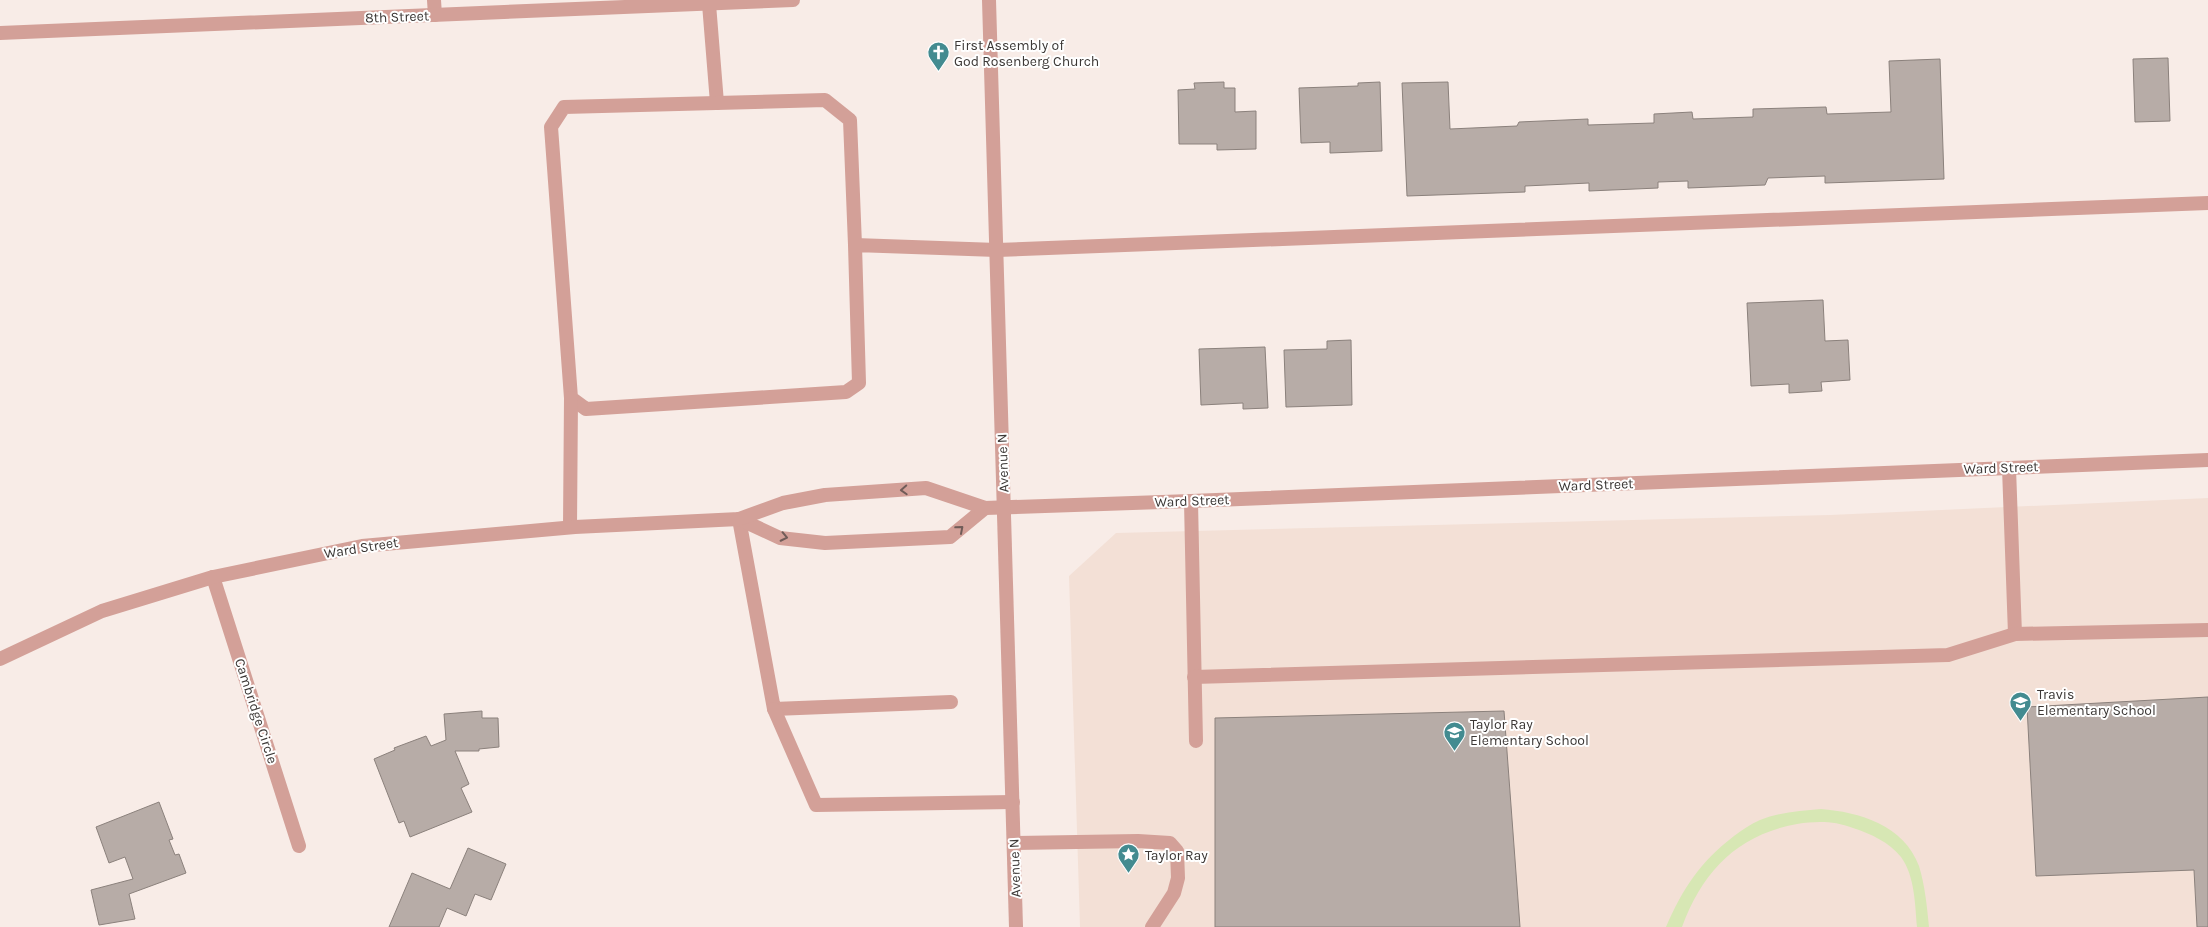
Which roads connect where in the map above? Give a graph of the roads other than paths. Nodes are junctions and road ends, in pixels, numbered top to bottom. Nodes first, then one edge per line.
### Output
1 (434, 0) edge
2 (793, 0) edge
3 (990, 0) edge
4 (709, 4) junction
5 (435, 15) junction
6 (0, 33) edge
7 (717, 103) junction
8 (2208, 203) edge
9 (855, 245) junction
10 (997, 250) junction
11 (571, 398) junction
12 (2208, 460) edge
13 (2009, 468) junction
14 (1191, 501) junction
15 (1004, 506) junction
16 (984, 508) junction
17 (739, 519) junction
18 (570, 527) junction
19 (213, 576) junction
20 (2208, 630) edge
21 (2015, 634) junction
22 (0, 659) edge
23 (1194, 677) junction
24 (951, 702) dead end
25 (774, 709) junction
26 (1196, 741) dead end
27 (1013, 802) junction
28 (1014, 843) junction
29 (299, 846) dead end
30 (1016, 927) edge
31 (1152, 927) edge

1 - 5 street
2 - 4 street, 8th Street
3 - 10 street, Avenue N
4 - 5 street, 8th Street
4 - 7 street
5 - 6 street, 8th Street
7 - 9 street
7 - 11 street
8 - 10 street
9 - 10 street
9 - 11 street
10 - 15 street, Avenue N
11 - 18 street
12 - 13 street, Ward Street
13 - 14 street, Ward Street
13 - 21 street
14 - 15 street, Ward Street
14 - 23 street
15 - 16 street, Ward Street
15 - 27 street, Avenue N
16 -> 17 street, Ward Street
17 -> 16 street, Ward Street
17 - 18 street, Ward Street
17 - 25 street
18 - 19 street, Ward Street
19 - 22 street, Ward Street
19 - 29 street, Cambridge Circle
20 - 21 street
21 - 23 street
23 - 26 street
24 - 25 street
25 - 27 street
27 - 28 street, Avenue N
28 - 30 street, Avenue N
28 - 31 street

